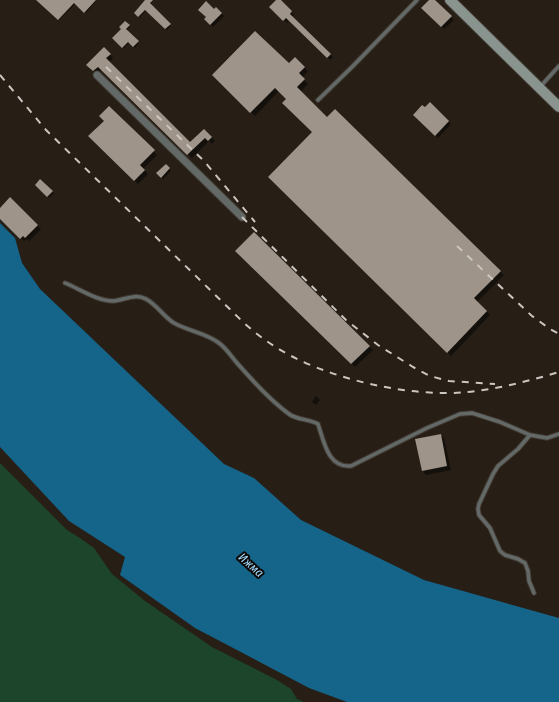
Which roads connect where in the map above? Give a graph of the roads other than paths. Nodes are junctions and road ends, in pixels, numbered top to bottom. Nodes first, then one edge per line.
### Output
1 (417, 0) edge
2 (450, 0) edge
3 (559, 66) edge
4 (97, 75) dead end
5 (539, 88) junction
6 (318, 100) dead end
7 (559, 106) edge
8 (242, 217) dead end
9 (65, 283) dead end
10 (559, 434) edge
11 (530, 435) junction
12 (534, 593) dead end

1 - 6 lane
2 - 5 main road
3 - 5 lane
4 - 8 street
5 - 7 main road
9 - 11 lane
10 - 11 lane
11 - 12 lane

